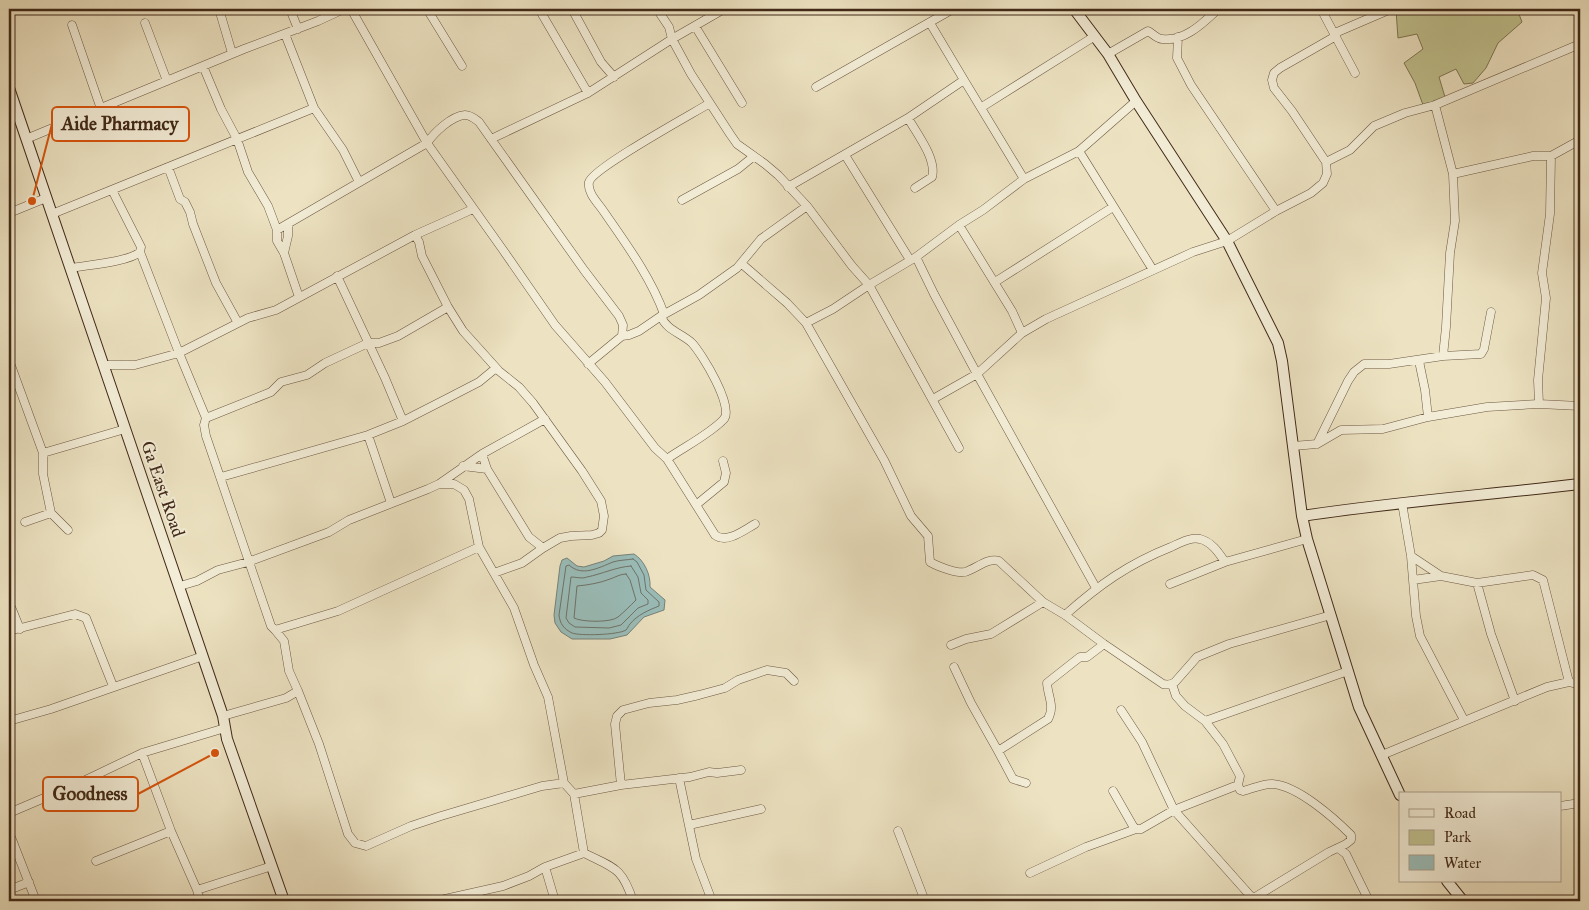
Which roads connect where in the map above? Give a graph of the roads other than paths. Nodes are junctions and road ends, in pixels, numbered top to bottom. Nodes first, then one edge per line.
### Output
1 (219, 9) edge
2 (290, 9) edge
3 (344, 9) edge
4 (351, 9) edge
5 (426, 9) edge
6 (539, 9) edge
7 (572, 9) edge
8 (658, 9) edge
9 (724, 9) edge
10 (953, 9) edge
11 (1074, 9) edge
12 (1321, 9) edge
13 (1391, 9) edge
14 (1217, 10) edge
15 (145, 22) dead end
16 (930, 23) junction
17 (72, 25) dead end
18 (695, 26) junction
19 (298, 29) junction
20 (285, 34) junction
21 (1336, 35) junction
22 (1094, 36) junction
23 (1178, 37) junction
24 (672, 39) junction
25 (1580, 44) edge
26 (232, 53) junction
27 (1108, 54) junction
28 (203, 66) junction
29 (462, 66) dead end
30 (1355, 72) dead end
31 (614, 77) junction
32 (964, 80) junction
33 (167, 81) junction
34 (816, 87) dead end
35 (9, 88) edge
36 (588, 93) junction
37 (1136, 101) junction
38 (710, 103) junction
39 (742, 103) dead end
40 (1435, 105) junction
41 (982, 107) junction
42 (314, 108) junction
43 (101, 109) junction
44 (908, 118) junction
45 (237, 139) junction
46 (491, 139) junction
47 (26, 140) junction
48 (1580, 140) edge
49 (427, 143) junction
50 (1079, 151) junction
51 (845, 155) junction
52 (754, 156) junction
53 (1551, 156) junction
54 (1326, 162) junction
55 (168, 167) junction
56 (1453, 174) junction
57 (1024, 180) junction
58 (359, 182) junction
59 (788, 187) junction
60 (915, 188) dead end
61 (112, 190) junction
62 (46, 198) junction
63 (682, 200) dead end
64 (807, 206) junction
65 (1114, 207) junction
66 (473, 208) junction
67 (1276, 211) junction
68 (9, 214) edge
69 (52, 214) junction
70 (288, 224) junction
71 (959, 225) junction
72 (277, 230) junction
73 (414, 235) junction
74 (1227, 242) junction
75 (140, 252) junction
76 (284, 253) junction
77 (913, 259) junction
78 (742, 264) junction
79 (71, 268) junction
80 (1153, 270) junction
81 (336, 276) junction
82 (995, 282) junction
83 (870, 285) junction
84 (299, 297) junction
85 (448, 307) junction
86 (1491, 312) dead end
87 (662, 315) junction
88 (238, 323) junction
89 (806, 323) junction
90 (1022, 332) junction
91 (622, 336) junction
92 (368, 342) junction
93 (179, 353) junction
94 (1443, 356) junction
95 (9, 360) edge
96 (1419, 361) junction
97 (588, 364) junction
98 (104, 365) junction
99 (496, 368) junction
100 (977, 374) junction
101 (933, 399) junction
102 (1539, 404) junction
103 (1580, 406) edge
104 (206, 418) junction
105 (1428, 418) junction
106 (545, 419) junction
107 (403, 421) junction
108 (125, 429) junction
109 (368, 435) junction
110 (1317, 444) junction
111 (1293, 446) junction
112 (959, 448) dead end
113 (43, 453) junction
114 (482, 454) junction
115 (667, 459) junction
116 (723, 461) dead end
117 (463, 466) junction
118 (487, 469) junction
119 (220, 477) junction
120 (439, 484) junction
121 (1580, 484) edge
122 (391, 503) junction
123 (1402, 503) junction
124 (696, 505) junction
125 (51, 513) junction
126 (1302, 516) junction
127 (25, 522) dead end
128 (755, 524) dead end
129 (68, 530) dead end
130 (1307, 539) junction
131 (480, 547) junction
132 (543, 548) junction
133 (1411, 556) junction
134 (248, 562) junction
135 (1225, 562) junction
136 (494, 574) junction
137 (1441, 576) junction
138 (1413, 580) junction
139 (1477, 583) junction
140 (1170, 584) dead end
141 (180, 586) junction
142 (1096, 588) junction
143 (9, 602) edge
144 (1043, 602) junction
145 (1065, 615) junction
146 (1331, 616) junction
147 (20, 629) junction
148 (275, 630) junction
149 (9, 631) edge
150 (1104, 644) junction
151 (951, 645) dead end
152 (203, 656) junction
153 (954, 667) dead end
154 (1348, 671) junction
155 (794, 681) dead end
156 (1569, 682) junction
157 (1172, 684) junction
158 (1580, 685) edge
159 (113, 686) junction
160 (298, 690) junction
161 (1515, 700) junction
162 (1121, 710) dead end
163 (224, 716) junction
164 (1464, 720) junction
165 (9, 721) edge
166 (1205, 722) junction
167 (225, 728) junction
168 (998, 751) junction
169 (142, 753) junction
170 (1382, 755) junction
171 (741, 770) dead end
172 (679, 778) junction
173 (564, 783) junction
174 (1026, 783) dead end
175 (621, 785) junction
176 (1238, 785) junction
177 (1113, 791) dead end
178 (1399, 793) edge
179 (574, 794) junction
180 (1580, 803) edge
181 (1562, 806) edge
182 (761, 809) dead end
183 (1174, 810) junction
184 (9, 813) edge
185 (689, 825) junction
186 (1136, 829) junction
187 (171, 831) junction
188 (898, 831) dead end
189 (9, 832) edge
190 (1338, 848) junction
191 (584, 853) junction
192 (96, 862) dead end
193 (272, 866) junction
194 (545, 867) junction
195 (1030, 873) dead end
196 (29, 882) junction
197 (1448, 882) edge
198 (9, 890) edge
199 (198, 890) junction
200 (1254, 900) edge
201 (36, 901) edge
202 (200, 901) edge
203 (284, 901) edge
204 (436, 901) edge
205 (555, 901) edge
206 (633, 901) edge
207 (712, 901) edge
208 (925, 901) edge
209 (1369, 901) edge
210 (1463, 901) edge

1 - 26 street
2 - 19 street
3 - 19 street
4 - 49 street
5 - 29 street
6 - 36 street
7 - 31 street
8 - 24 street
9 - 18 street
10 - 16 street
11 - 22 street
12 - 21 street
13 - 21 street
14 - 23 street
15 - 33 street
16 - 32 street
16 - 34 street
17 - 43 street
18 - 24 street
18 - 39 street
19 - 20 street
20 - 26 street
20 - 42 street
21 - 30 street
21 - 54 street
22 - 27 street
22 - 41 street
23 - 27 street
23 - 67 street
24 - 31 street
24 - 38 street
25 - 40 street
26 - 28 street
27 - 37 street
28 - 33 street
28 - 45 street
31 - 36 street
32 - 41 street
32 - 44 street
33 - 43 street
35 - 47 street, Ga East Road
36 - 46 street
37 - 50 street
37 - 74 street
38 - 52 street
38 - 87 street
40 - 54 street
40 - 56 street
41 - 57 street
42 - 45 street
42 - 58 street
43 - 47 street
44 - 51 street
44 - 60 street
45 - 55 street
45 - 72 street
46 - 49 street
46 - 91 street
47 - 62 street, Ga East Road
48 - 53 street
49 - 58 street
49 - 66 street
50 - 57 street
50 - 65 street
51 - 59 street
51 - 77 street
52 - 59 street
52 - 63 street
53 - 56 street
53 - 102 street
54 - 67 street
55 - 61 street
55 - 88 street
56 - 94 street
57 - 71 street
58 - 70 street
59 - 64 street
61 - 69 street
61 - 75 street
62 - 68 street
62 - 69 street, Ga East Road
64 - 78 street
64 - 83 street
65 - 80 street
65 - 82 street
66 - 73 street
66 - 97 street
67 - 74 street
69 - 79 street, Ga East Road
70 - 72 street
70 - 76 street
71 - 77 street
71 - 82 street
72 - 76 street
73 - 81 street
73 - 85 street
74 - 80 street
74 - 111 street
75 - 79 street
75 - 93 street
76 - 84 street
77 - 83 street
77 - 100 street
78 - 87 street
78 - 89 street
79 - 98 street, Ga East Road
80 - 90 street
81 - 84 street
81 - 92 street
82 - 90 street
83 - 89 street
83 - 101 street
84 - 88 street
85 - 92 street
85 - 99 street
86 - 94 street
87 - 91 street
87 - 115 street
88 - 93 street
89 - 144 street
90 - 100 street
91 - 97 street
92 - 104 street
92 - 107 street
93 - 98 street
93 - 104 street
94 - 96 street
95 - 113 street
96 - 105 street
96 - 110 street
97 - 115 street
98 - 108 street, Ga East Road
99 - 106 street
99 - 107 street
100 - 101 street
100 - 142 street
101 - 112 street
102 - 103 street
102 - 105 street
104 - 119 street
105 - 110 street
106 - 114 street
106 - 132 street
107 - 109 street
108 - 113 street
108 - 141 street, Ga East Road
109 - 119 street
109 - 122 street
110 - 111 street
111 - 126 street
113 - 125 street
114 - 117 street
114 - 118 street
115 - 124 street
116 - 124 street
117 - 118 street
117 - 120 street
118 - 132 street
119 - 134 street
120 - 122 street
120 - 131 street
121 - 123 street
122 - 134 street
123 - 126 street
123 - 133 street
124 - 128 street
125 - 127 street
125 - 129 street
126 - 130 street
130 - 135 street
130 - 146 street
131 - 136 street
131 - 148 street
132 - 136 street
133 - 137 street
133 - 138 street
134 - 141 street
134 - 148 street
135 - 140 street
135 - 142 street
136 - 173 street
137 - 138 street
137 - 139 street
138 - 164 street
139 - 156 street
139 - 161 street
141 - 152 street, Ga East Road
142 - 145 street
143 - 147 street
144 - 145 street
144 - 151 street
145 - 150 street
146 - 154 street
146 - 157 street
147 - 149 street
147 - 159 street
148 - 160 street
150 - 157 street
150 - 168 street
152 - 159 street
152 - 163 street, Ga East Road
153 - 168 street
154 - 166 street
154 - 170 street
155 - 175 street
156 - 158 street
156 - 161 street
157 - 166 street
159 - 165 street
160 - 163 street
160 - 173 street
161 - 164 street
162 - 183 street
163 - 167 street, Ga East Road
164 - 170 street
166 - 176 street
167 - 169 street
167 - 193 street, Ga East Road
168 - 174 street
169 - 184 street
169 - 187 street
170 - 178 street
171 - 172 street
172 - 175 street
172 - 185 street
173 - 179 street
175 - 179 street
176 - 183 street
176 - 190 street
177 - 186 street
179 - 191 street
180 - 181 street
182 - 185 street
183 - 186 street
183 - 200 street
185 - 207 street
186 - 195 street
187 - 192 street
187 - 199 street
188 - 208 street
189 - 196 street
190 - 200 street
190 - 209 street
191 - 194 street
191 - 206 street
193 - 199 street
193 - 203 street, Ga East Road
194 - 204 street
194 - 205 street
196 - 198 street
196 - 201 street
197 - 210 street
199 - 202 street

